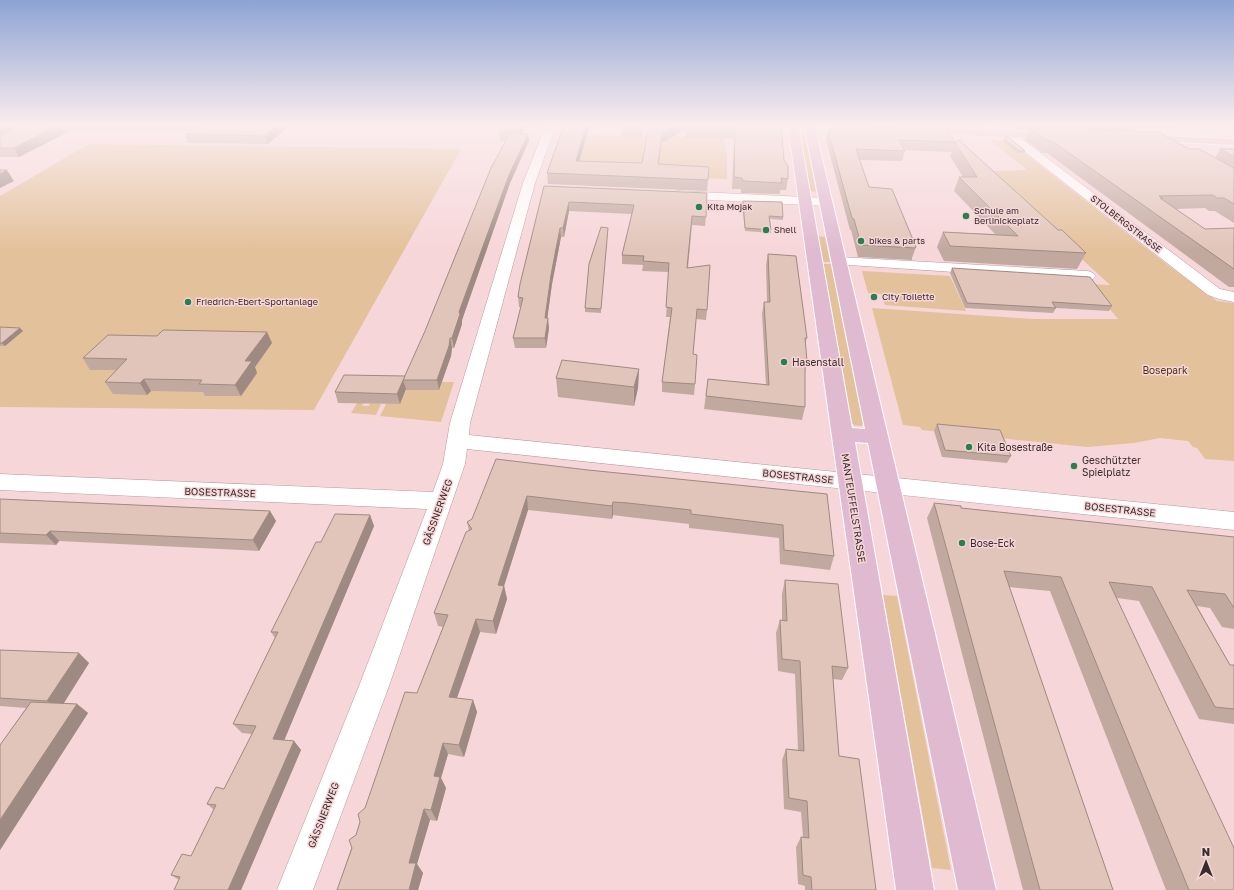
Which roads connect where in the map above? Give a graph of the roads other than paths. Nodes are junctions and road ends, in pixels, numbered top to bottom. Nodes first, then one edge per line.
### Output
1 (535, 167) edge
2 (799, 167) edge
3 (818, 167) edge
4 (1051, 167) edge
5 (527, 188) junction
6 (544, 189) edge
7 (662, 194) edge
8 (804, 200) junction
9 (826, 202) junction
10 (839, 261) junction
11 (1088, 276) edge
12 (1229, 297) edge
13 (842, 434) junction
14 (878, 437) junction
15 (456, 441) junction
16 (0, 482) edge
17 (850, 482) junction
18 (888, 486) junction
19 (441, 502) junction
20 (1234, 521) edge
21 (294, 890) edge
22 (915, 890) edge
23 (977, 890) edge

1 - 5 street, GÄSSNERWEG
2 - 8 main road, MANTEUFFELSTRASSE
3 - 9 main road
4 - 12 street, STOLBERGSTRASSE
5 - 6 street
5 - 15 street, GÄSSNERWEG
7 - 8 street
8 - 9 street
8 - 13 main road, MANTEUFFELSTRASSE
9 - 10 main road
10 - 11 street
10 - 14 main road
13 - 14 main road
13 - 17 main road, MANTEUFFELSTRASSE
14 - 18 main road
15 - 17 street, BOSESTRASSE
15 - 19 street, GÄSSNERWEG
16 - 19 street, BOSESTRASSE
17 - 18 street, BOSESTRASSE
17 - 22 main road, MANTEUFFELSTRASSE
18 - 20 street, BOSESTRASSE
18 - 23 main road
19 - 21 street, GÄSSNERWEG

